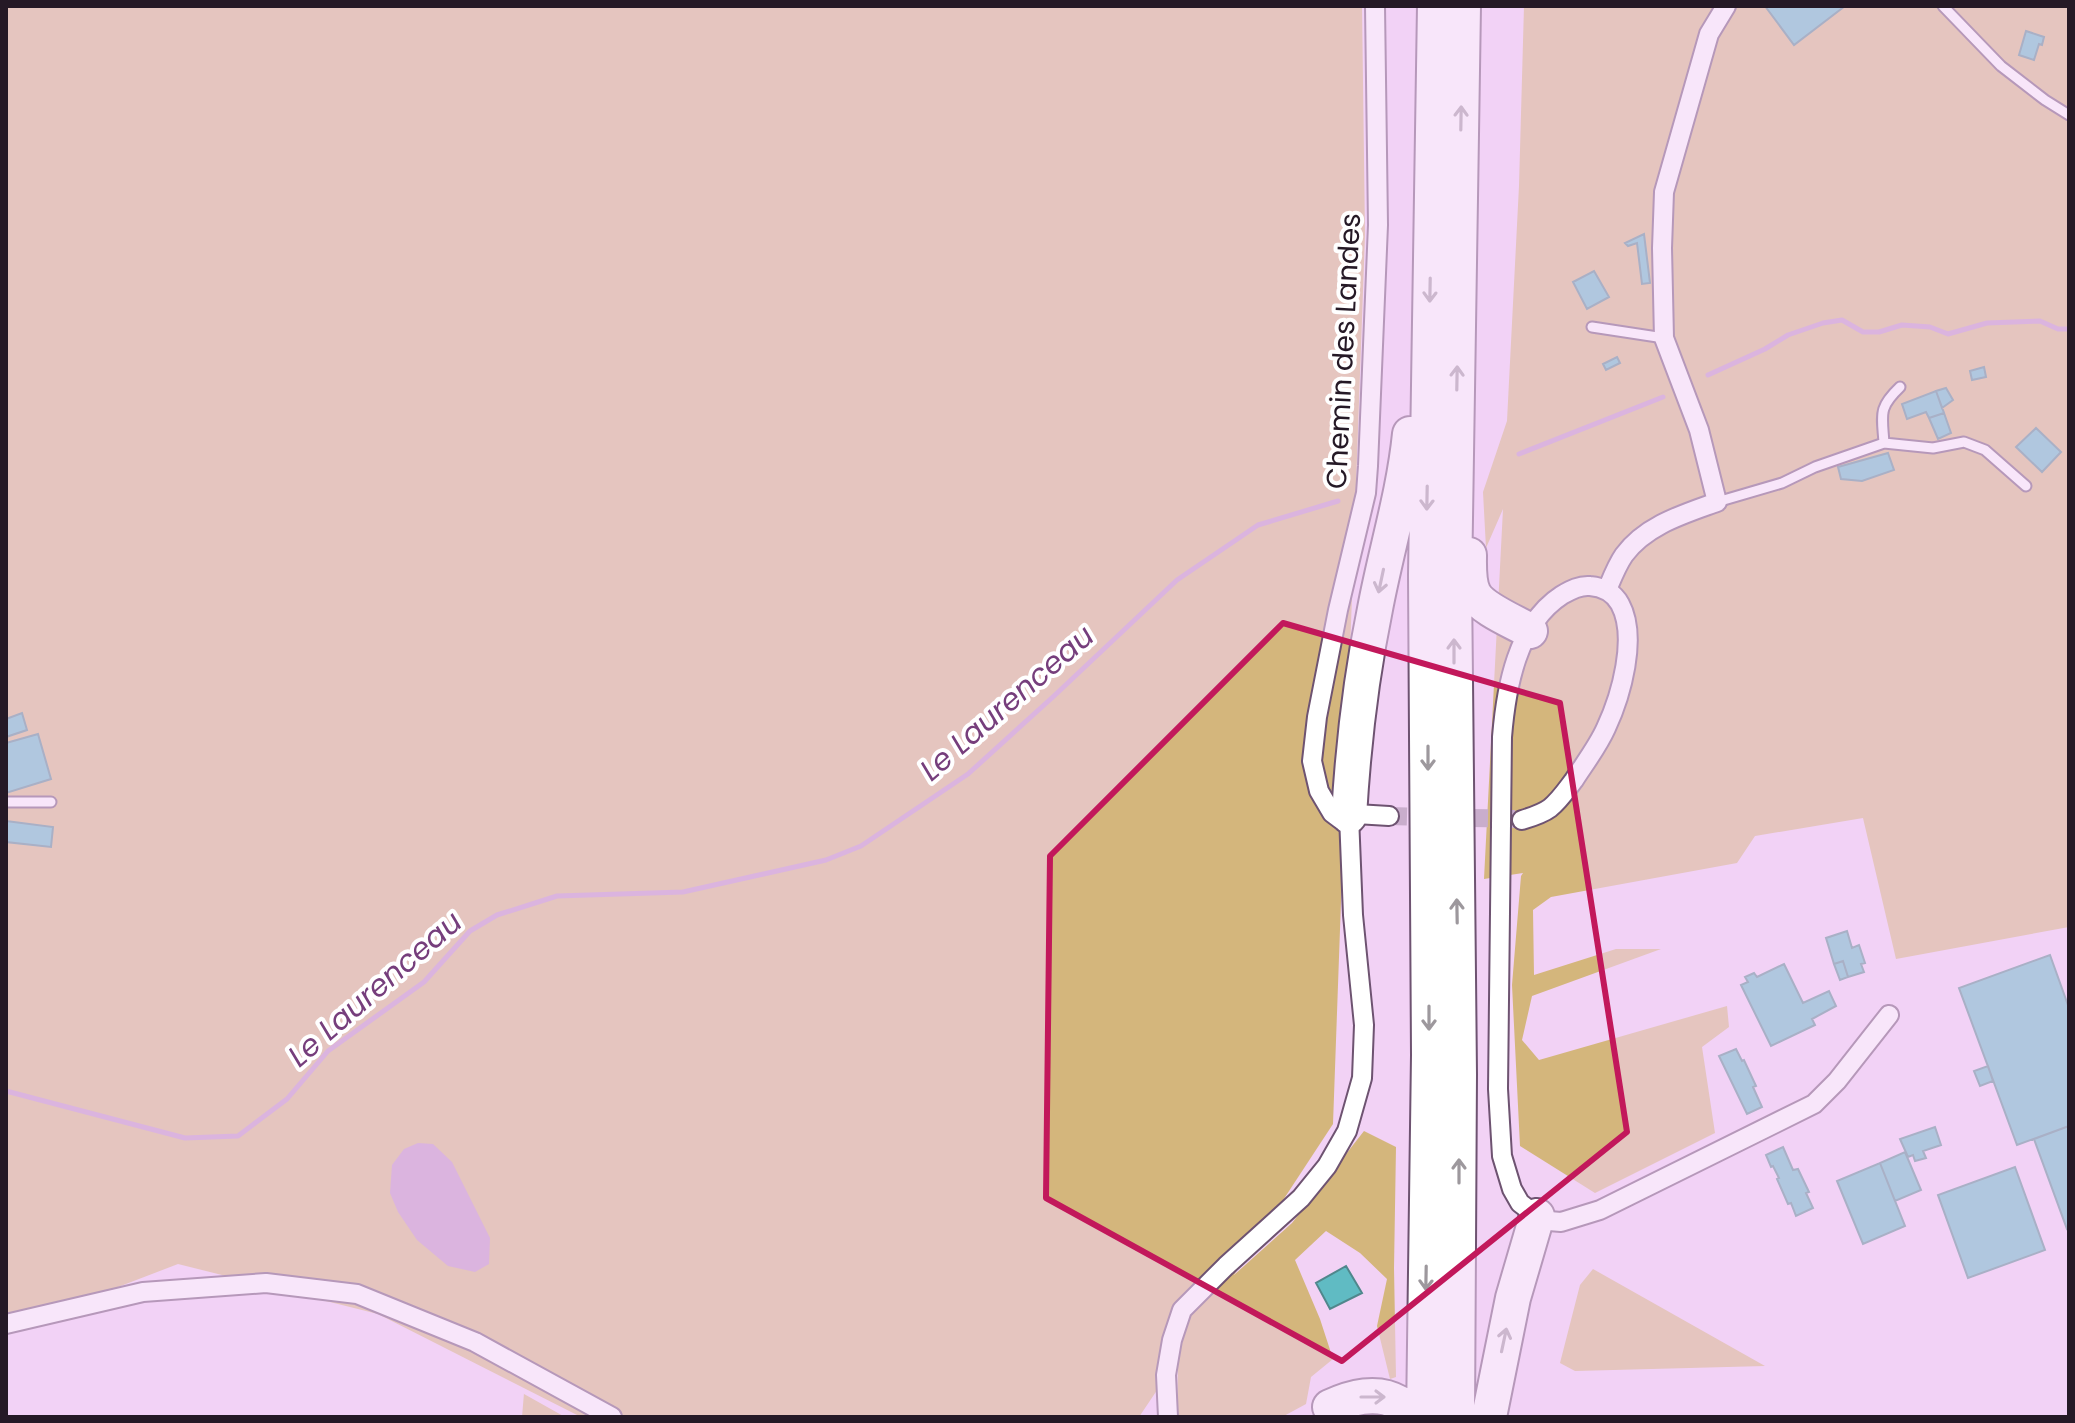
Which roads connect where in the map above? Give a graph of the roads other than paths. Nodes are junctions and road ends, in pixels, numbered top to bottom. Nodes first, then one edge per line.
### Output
1 (1375, 6) edge
2 (1435, 6) edge
3 (1463, 6) edge
4 (1726, 6) edge
5 (1943, 6) edge
6 (2069, 115) edge
7 (1592, 327) dead end
8 (1664, 338) junction
9 (1429, 364) junction
10 (1900, 387) dead end
11 (1884, 443) junction
12 (1456, 456) junction
13 (2026, 486) dead end
14 (1717, 502) junction
15 (1607, 590) junction
16 (1530, 631) junction
17 (6, 802) edge
18 (51, 802) dead end
19 (1349, 816) junction
20 (1389, 816) tunnel mouth
21 (1522, 820) tunnel mouth
22 (1889, 1015) dead end
23 (1537, 1216) junction
24 (6, 1324) edge
25 (1322, 1412) edge
26 (612, 1417) edge
27 (1168, 1417) edge
28 (1407, 1417) edge
29 (1424, 1417) edge
30 (1457, 1417) edge
31 (1489, 1417) edge

1 - 19 street, Chemin des Landes
2 -> 9 highway
12 -> 3 highway
4 - 8 street
5 - 6 lane
7 - 8 lane
8 - 14 street
9 -> 19 highway
9 -> 29 highway
10 - 11 lane
11 - 13 lane
11 - 14 lane
12 - 16 highway
30 -> 12 highway
14 - 15 street
15 - 16 street
15 - 21 street
16 - 23 street
17 - 18 lane
19 - 20 street
19 - 27 street
22 - 23 street
31 -> 23 highway
24 - 26 street
25 -> 28 highway

